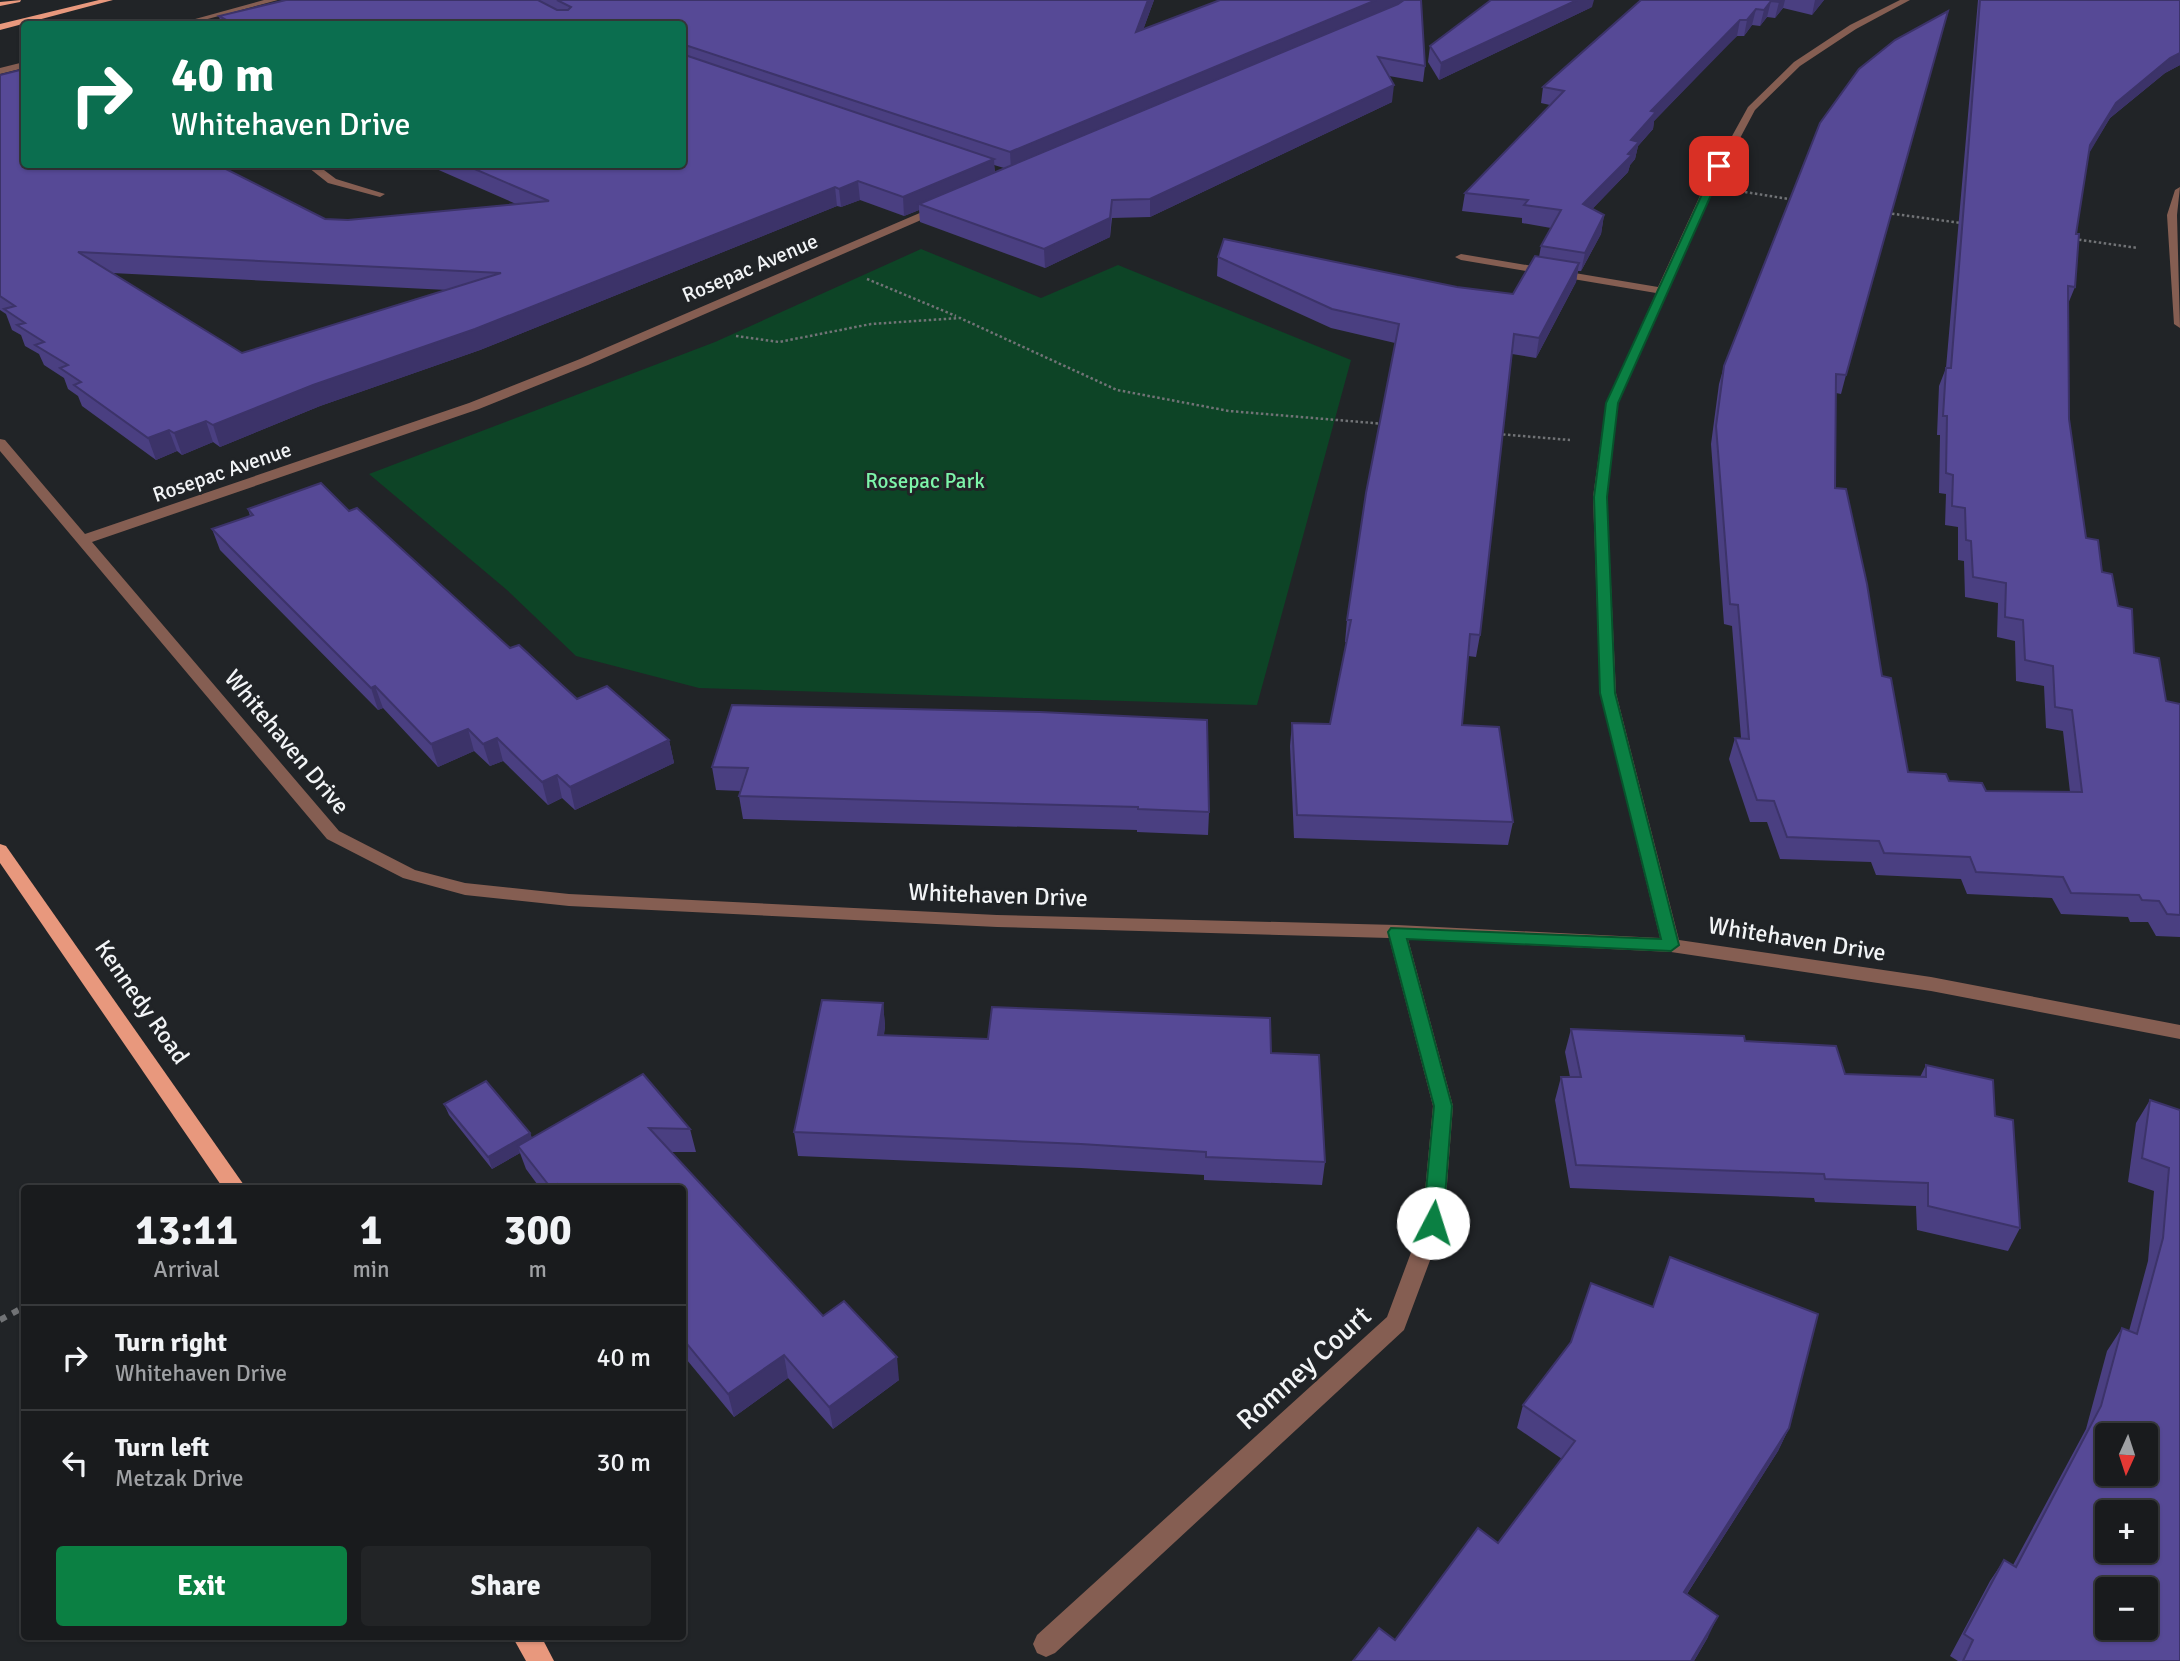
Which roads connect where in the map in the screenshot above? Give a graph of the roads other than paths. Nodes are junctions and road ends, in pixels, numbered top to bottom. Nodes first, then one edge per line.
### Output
1 (17, 0) edge
2 (109, 0) edge
3 (274, 0) edge
4 (1906, 0) edge
5 (0, 4) edge
6 (24, 21) edge
7 (193, 21) edge
8 (21, 22) edge
9 (0, 27) edge
10 (21, 66) edge
11 (0, 71) edge
12 (315, 168) edge
13 (2180, 190) edge
14 (380, 194) dead end
15 (950, 204) edge
16 (2178, 254) edge
17 (1461, 257) dead end
18 (1663, 291) junction
19 (2180, 324) edge
20 (0, 443) edge
21 (83, 540) junction
22 (0, 850) edge
23 (1397, 932) junction
24 (1671, 945) junction
25 (2180, 1032) edge
26 (233, 1185) edge
27 (528, 1640) edge
28 (1046, 1644) dead end
29 (541, 1661) edge

1 - 5 main road
2 - 6 main road
3 - 7 street
4 - 18 street
8 - 9 main road
10 - 11 street
12 - 14 street
13 - 16 street
15 - 21 street, Rosepac Avenue
16 - 19 street
17 - 18 street
18 - 24 street
20 - 21 street, Whitehaven Drive
21 - 23 street, Whitehaven Drive
22 - 26 main road, Kennedy Road
23 - 24 street, Whitehaven Drive
23 - 28 street, Romney Court
24 - 25 street, Whitehaven Drive
27 - 29 main road

